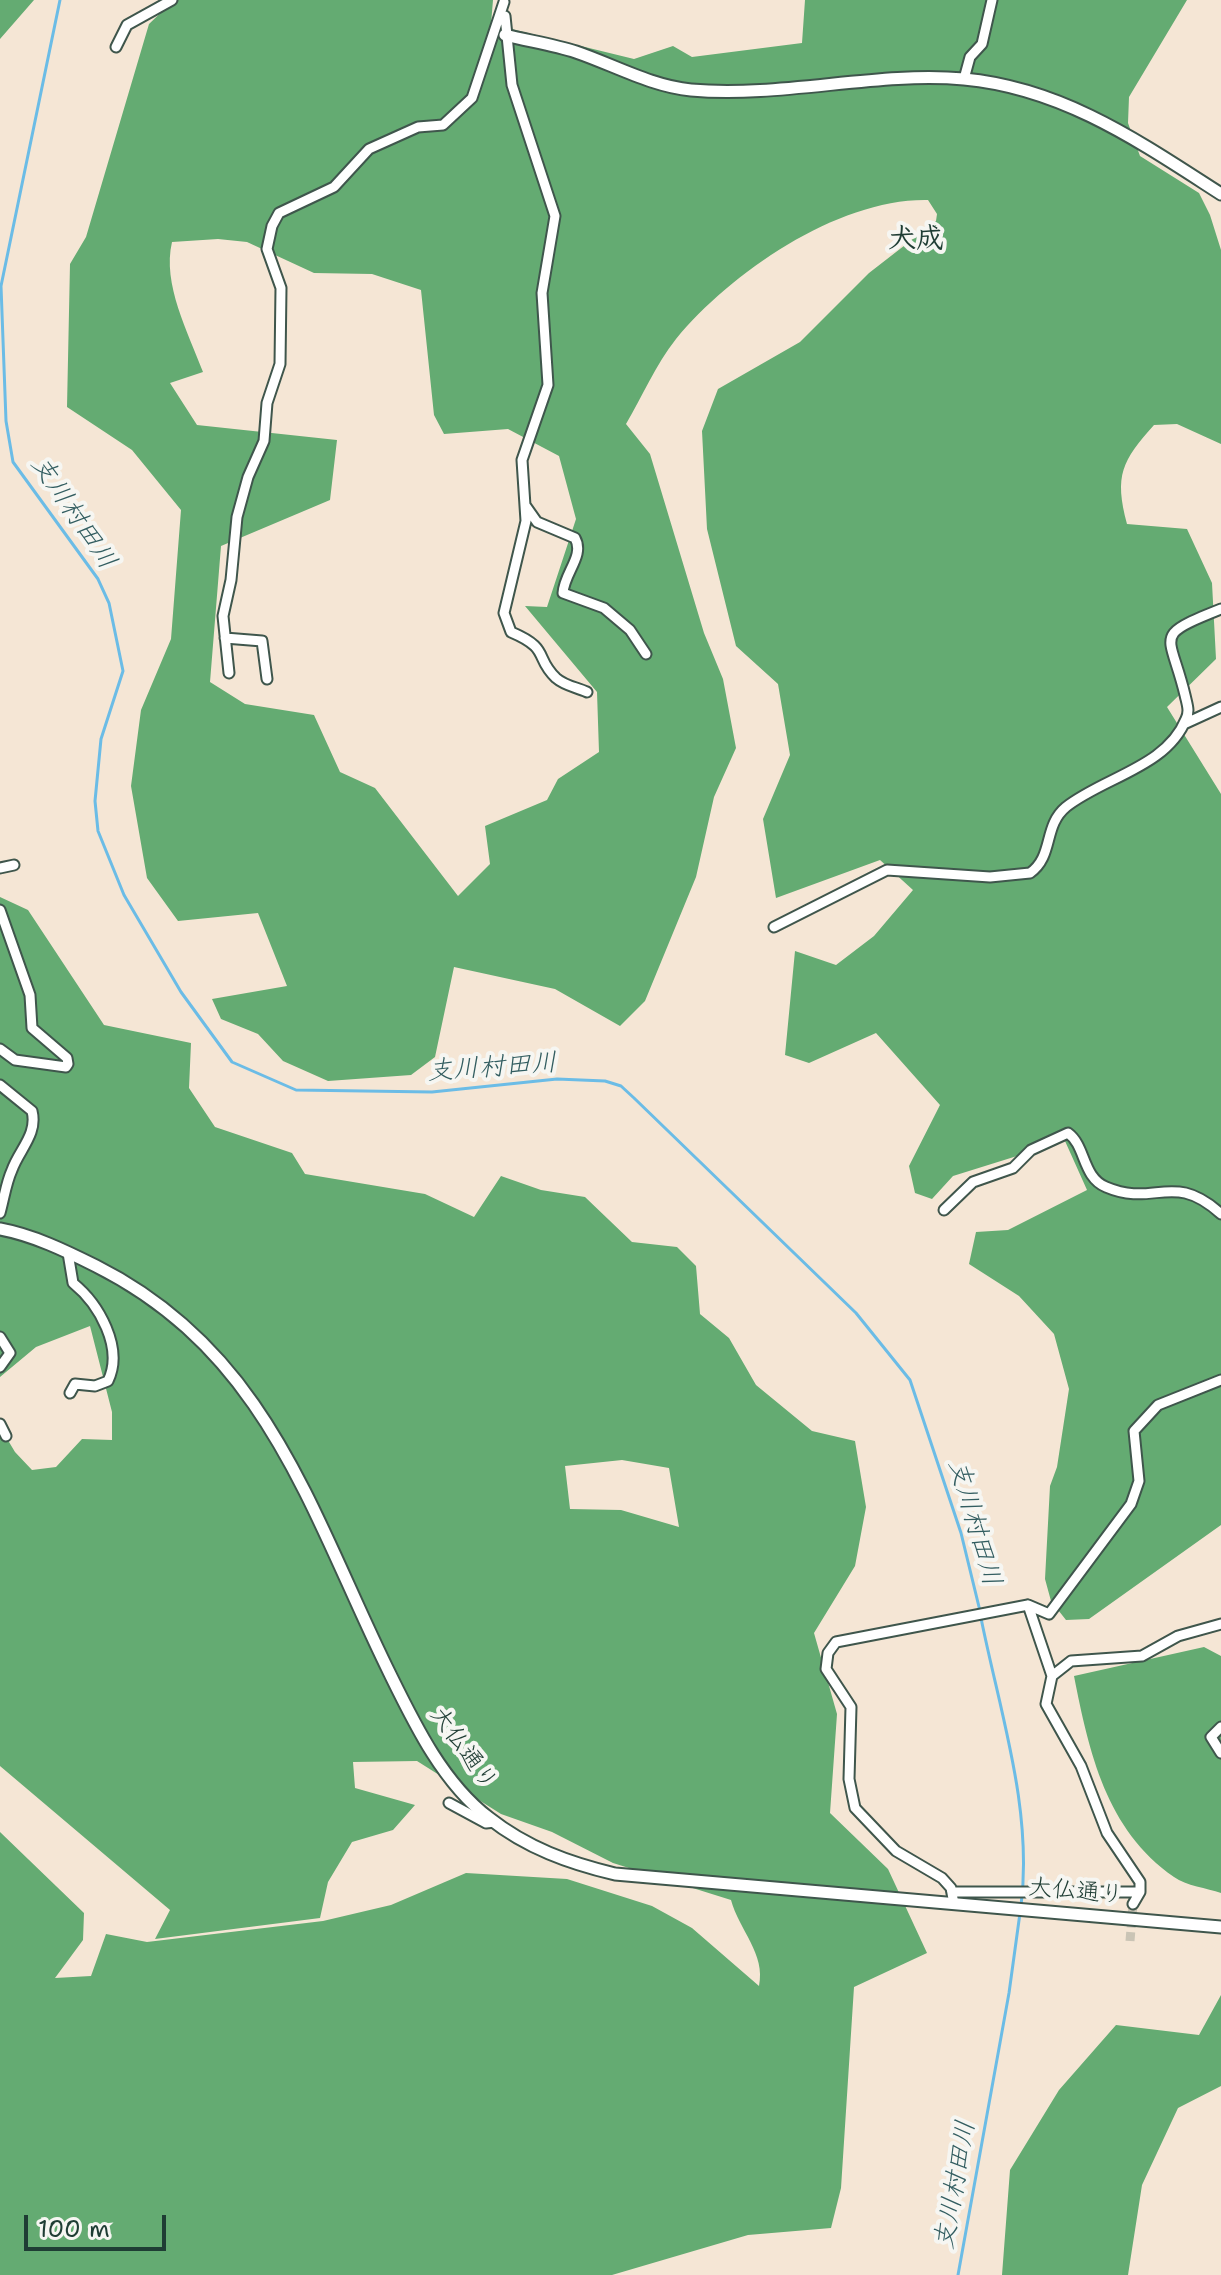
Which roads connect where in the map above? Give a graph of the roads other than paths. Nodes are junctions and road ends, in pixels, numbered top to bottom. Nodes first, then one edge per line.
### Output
1 (172, 0) edge
2 (992, 0) edge
3 (504, 1) edge
4 (505, 35) junction
5 (116, 47) dead end
6 (964, 79) junction
7 (1221, 194) edge
8 (525, 505) junction
9 (1221, 609) edge
10 (225, 638) junction
11 (646, 654) dead end
12 (229, 673) dead end
13 (267, 679) dead end
14 (587, 692) dead end
15 (1221, 707) edge
16 (1183, 725) junction
17 (14, 865) dead end
18 (0, 868) edge
19 (0, 910) edge
20 (774, 927) dead end
21 (0, 1049) edge
22 (0, 1085) edge
23 (944, 1210) dead end
24 (0, 1213) edge
25 (1221, 1214) edge
26 (0, 1229) edge
27 (68, 1253) junction
28 (0, 1337) edge
29 (0, 1367) edge
30 (1221, 1380) edge
31 (70, 1393) dead end
32 (0, 1424) edge
33 (6, 1436) dead end
34 (1028, 1605) junction
35 (1221, 1624) edge
36 (1052, 1676) junction
37 (1221, 1727) edge
38 (1221, 1753) edge
39 (449, 1803) dead end
40 (495, 1822) junction
41 (1140, 1892) junction
42 (953, 1898) junction
43 (1133, 1904) tunnel mouth
44 (1221, 1927) edge

1 - 5 street
2 - 6 street
3 - 4 street
3 - 10 street
4 - 6 street
4 - 8 street
6 - 7 street
8 - 11 street
8 - 14 street
9 - 16 street
10 - 12 street
10 - 13 street
15 - 16 street
16 - 20 street
17 - 18 street
19 - 21 street
22 - 24 street
23 - 25 street
26 - 27 street, 大仏通り
27 - 31 street
27 - 40 street, 大仏通り
28 - 29 street
30 - 34 street
32 - 33 street
34 - 36 street
34 - 42 street
35 - 36 street
36 - 41 street
37 - 38 street
39 - 40 street
40 - 42 street, 大仏通り
41 - 42 street
41 - 43 street
42 - 44 street, 大仏通り

